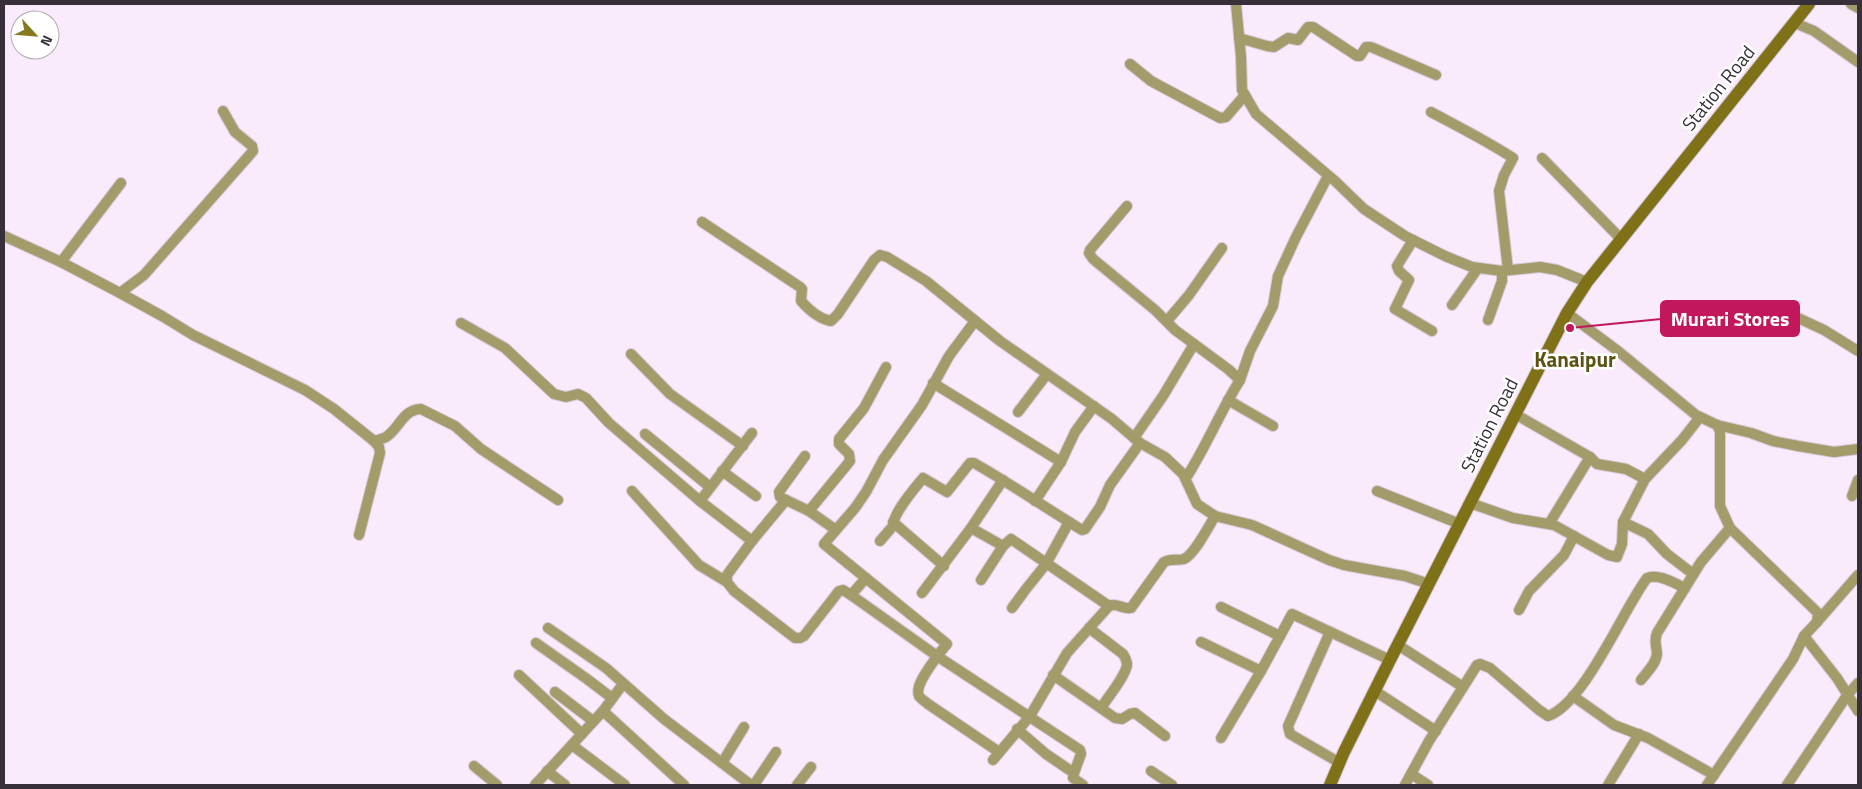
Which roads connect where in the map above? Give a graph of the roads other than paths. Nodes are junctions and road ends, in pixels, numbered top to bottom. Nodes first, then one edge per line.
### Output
1 (1236, 4) edge
2 (1809, 4) edge
3 (1850, 4) edge
4 (1858, 8) edge
5 (1798, 19) junction
6 (1239, 38) junction
7 (1858, 62) edge
8 (1130, 64) dead end
9 (1436, 75) dead end
10 (1244, 95) junction
11 (223, 112) dead end
12 (1432, 112) dead end
13 (1542, 158) dead end
14 (1328, 176) junction
15 (121, 183) dead end
16 (1127, 206) dead end
17 (702, 222) dead end
18 (4, 236) edge
19 (1621, 239) junction
20 (1413, 240) junction
21 (1222, 248) dead end
22 (61, 262) junction
23 (1478, 268) junction
24 (1505, 271) junction
25 (1586, 282) junction
26 (120, 293) junction
27 (1452, 305) dead end
28 (1783, 311) dead end
29 (1567, 313) junction
30 (1488, 320) dead end
31 (1167, 321) junction
32 (975, 322) junction
33 (461, 323) dead end
34 (1432, 331) dead end
35 (1194, 344) junction
36 (1858, 351) edge
37 (631, 354) dead end
38 (886, 367) dead end
39 (1048, 374) junction
40 (1240, 380) junction
41 (934, 383) junction
42 (1228, 400) junction
43 (1094, 406) junction
44 (1018, 412) dead end
45 (1515, 414) junction
46 (1700, 417) junction
47 (1717, 425) junction
48 (1273, 426) dead end
49 (752, 433) dead end
50 (645, 434) dead end
51 (1137, 440) junction
52 (374, 441) junction
53 (743, 446) junction
54 (1858, 449) edge
55 (805, 456) dead end
56 (1590, 457) junction
57 (1061, 462) junction
58 (722, 471) junction
59 (1186, 478) junction
60 (1645, 479) junction
61 (1004, 480) junction
62 (1858, 480) edge
63 (710, 486) junction
64 (1377, 491) dead end
65 (632, 492) dead end
66 (756, 496) dead end
67 (1852, 496) dead end
68 (558, 500) dead end
69 (786, 500) junction
70 (700, 501) junction
71 (1035, 501) junction
72 (1470, 503) junction
73 (809, 511) junction
74 (1215, 516) junction
75 (893, 522) junction
76 (1070, 522) junction
77 (1623, 522) junction
78 (1460, 524) junction
79 (1549, 524) junction
80 (972, 528) junction
81 (1730, 528) junction
82 (836, 530) junction
83 (359, 535) dead end
84 (1574, 536) junction
85 (752, 541) junction
86 (880, 541) dead end
87 (1003, 546) junction
88 (1046, 564) junction
89 (944, 566) junction
90 (1693, 574) junction
91 (1858, 575) edge
92 (866, 578) junction
93 (981, 580) dead end
94 (727, 582) junction
95 (1429, 584) junction
96 (1684, 588) junction
97 (922, 593) dead end
98 (850, 596) junction
99 (1108, 606) junction
100 (1221, 607) dead end
101 (1012, 608) dead end
102 (1519, 610) dead end
103 (1817, 622) junction
104 (548, 628) dead end
105 (1089, 628) junction
106 (1330, 632) junction
107 (1280, 636) junction
108 (1804, 636) junction
109 (1201, 642) dead end
110 (536, 643) dead end
111 (1398, 645) junction
112 (937, 656) junction
113 (1390, 660) junction
114 (1261, 671) junction
115 (1053, 675) junction
116 (519, 676) dead end
117 (1641, 680) dead end
118 (1858, 683) edge
119 (624, 684) junction
120 (1463, 686) junction
121 (1375, 691) junction
122 (555, 692) dead end
123 (1848, 694) junction
124 (1573, 696) junction
125 (612, 698) junction
126 (1101, 708) junction
127 (603, 711) junction
128 (1858, 711) edge
129 (1030, 716) junction
130 (593, 721) junction
131 (744, 727) dead end
132 (1017, 729) junction
133 (1436, 731) junction
134 (582, 734) junction
135 (1639, 734) junction
136 (1165, 736) dead end
137 (1221, 738) dead end
138 (572, 745) junction
139 (776, 752) dead end
140 (722, 763) junction
141 (1340, 763) junction
142 (474, 766) dead end
143 (811, 767) dead end
144 (547, 771) junction
145 (1151, 771) dead end
146 (1074, 773) junction
147 (1411, 774) junction
148 (1714, 775) junction
149 (497, 785) edge
150 (535, 785) edge
151 (565, 785) edge
152 (625, 785) edge
153 (684, 785) edge
154 (752, 785) edge
155 (797, 785) edge
156 (1083, 785) edge
157 (1172, 785) edge
158 (1330, 785) edge
159 (1405, 785) edge
160 (1428, 785) edge
161 (1608, 785) edge
162 (1707, 785) edge
163 (1787, 785) edge

1 - 6 street
2 - 5 main road, Station Road
3 - 4 street
5 - 7 street
5 - 19 main road, Station Road
6 - 9 street
6 - 10 street
8 - 10 street
10 - 14 street
11 - 26 street
12 - 24 street
13 - 19 street
14 - 20 street
14 - 40 street
15 - 22 street
16 - 31 street
17 - 32 street
18 - 22 street
19 - 25 main road, Station Road
20 - 23 street
20 - 34 street
21 - 31 street
22 - 26 street
23 - 24 street
23 - 27 street
24 - 25 street
24 - 30 street
25 - 29 main road, Station Road
26 - 52 street
28 - 36 street
29 - 45 main road, Station Road
29 - 46 street
31 - 35 street
32 - 39 street
32 - 41 street
33 - 70 street
35 - 40 street
35 - 51 street
37 - 53 street
38 - 73 street
39 - 43 street
39 - 44 street
40 - 42 street
41 - 57 street
41 - 82 street
42 - 48 street
42 - 59 street
43 - 51 street
43 - 57 street
45 - 56 street
45 - 72 main road, Station Road
46 - 47 street
46 - 60 street
47 - 54 street
47 - 81 street
49 - 53 street
50 - 63 street
51 - 59 street
51 - 76 street
52 - 68 street
52 - 83 street
53 - 58 street
55 - 69 street
56 - 60 street
56 - 79 street
57 - 71 street
58 - 63 street
58 - 66 street
59 - 74 street
60 - 77 street
61 - 71 street
61 - 75 street
61 - 80 street
62 - 67 street
63 - 70 street
64 - 78 street
65 - 94 street
69 - 73 street
69 - 85 street
70 - 85 street
71 - 76 street
72 - 78 main road, Station Road
72 - 79 street
73 - 82 street
74 - 95 street
74 - 99 street
75 - 86 street
75 - 89 street
76 - 88 street
77 - 84 street
77 - 90 street
78 - 95 main road, Station Road
79 - 84 street
80 - 87 street
80 - 89 street
81 - 90 street
81 - 103 street
82 - 92 street
84 - 102 street
85 - 94 street
87 - 88 street
87 - 93 street
88 - 99 street
88 - 101 street
89 - 97 street
90 - 96 street
91 - 103 street
92 - 98 street
92 - 112 street
94 - 98 street
95 - 111 main road, Station Road
96 - 117 street
96 - 124 street
98 - 112 street
99 - 105 street
100 - 107 street
103 - 108 street
104 - 119 street
105 - 115 street
105 - 126 street
106 - 107 street
106 - 113 street
106 - 141 street
107 - 114 street
108 - 123 street
108 - 148 street
109 - 114 street
110 - 125 street
111 - 113 main road, Station Road
111 - 120 street
112 - 129 street
112 - 132 street
113 - 121 main road, Station Road
114 - 137 street
115 - 126 street
115 - 129 street
116 - 134 street
118 - 123 street
119 - 125 street
119 - 140 street
120 - 124 street
120 - 133 street
121 - 133 street
121 - 141 main road, Station Road
122 - 130 street
123 - 128 street
123 - 163 street
124 - 135 street
125 - 127 street
126 - 136 street
127 - 130 street
127 - 153 street
129 - 132 street
129 - 146 street
130 - 134 street
131 - 140 street
132 - 146 street
133 - 147 street
134 - 138 street
135 - 148 street
135 - 161 street
138 - 144 street
138 - 152 street
139 - 154 street
140 - 154 street
141 - 158 main road, Station Road
142 - 149 street
143 - 155 street
144 - 150 street
144 - 151 street
145 - 157 street
146 - 156 street
147 - 159 street
147 - 160 street
148 - 162 street

